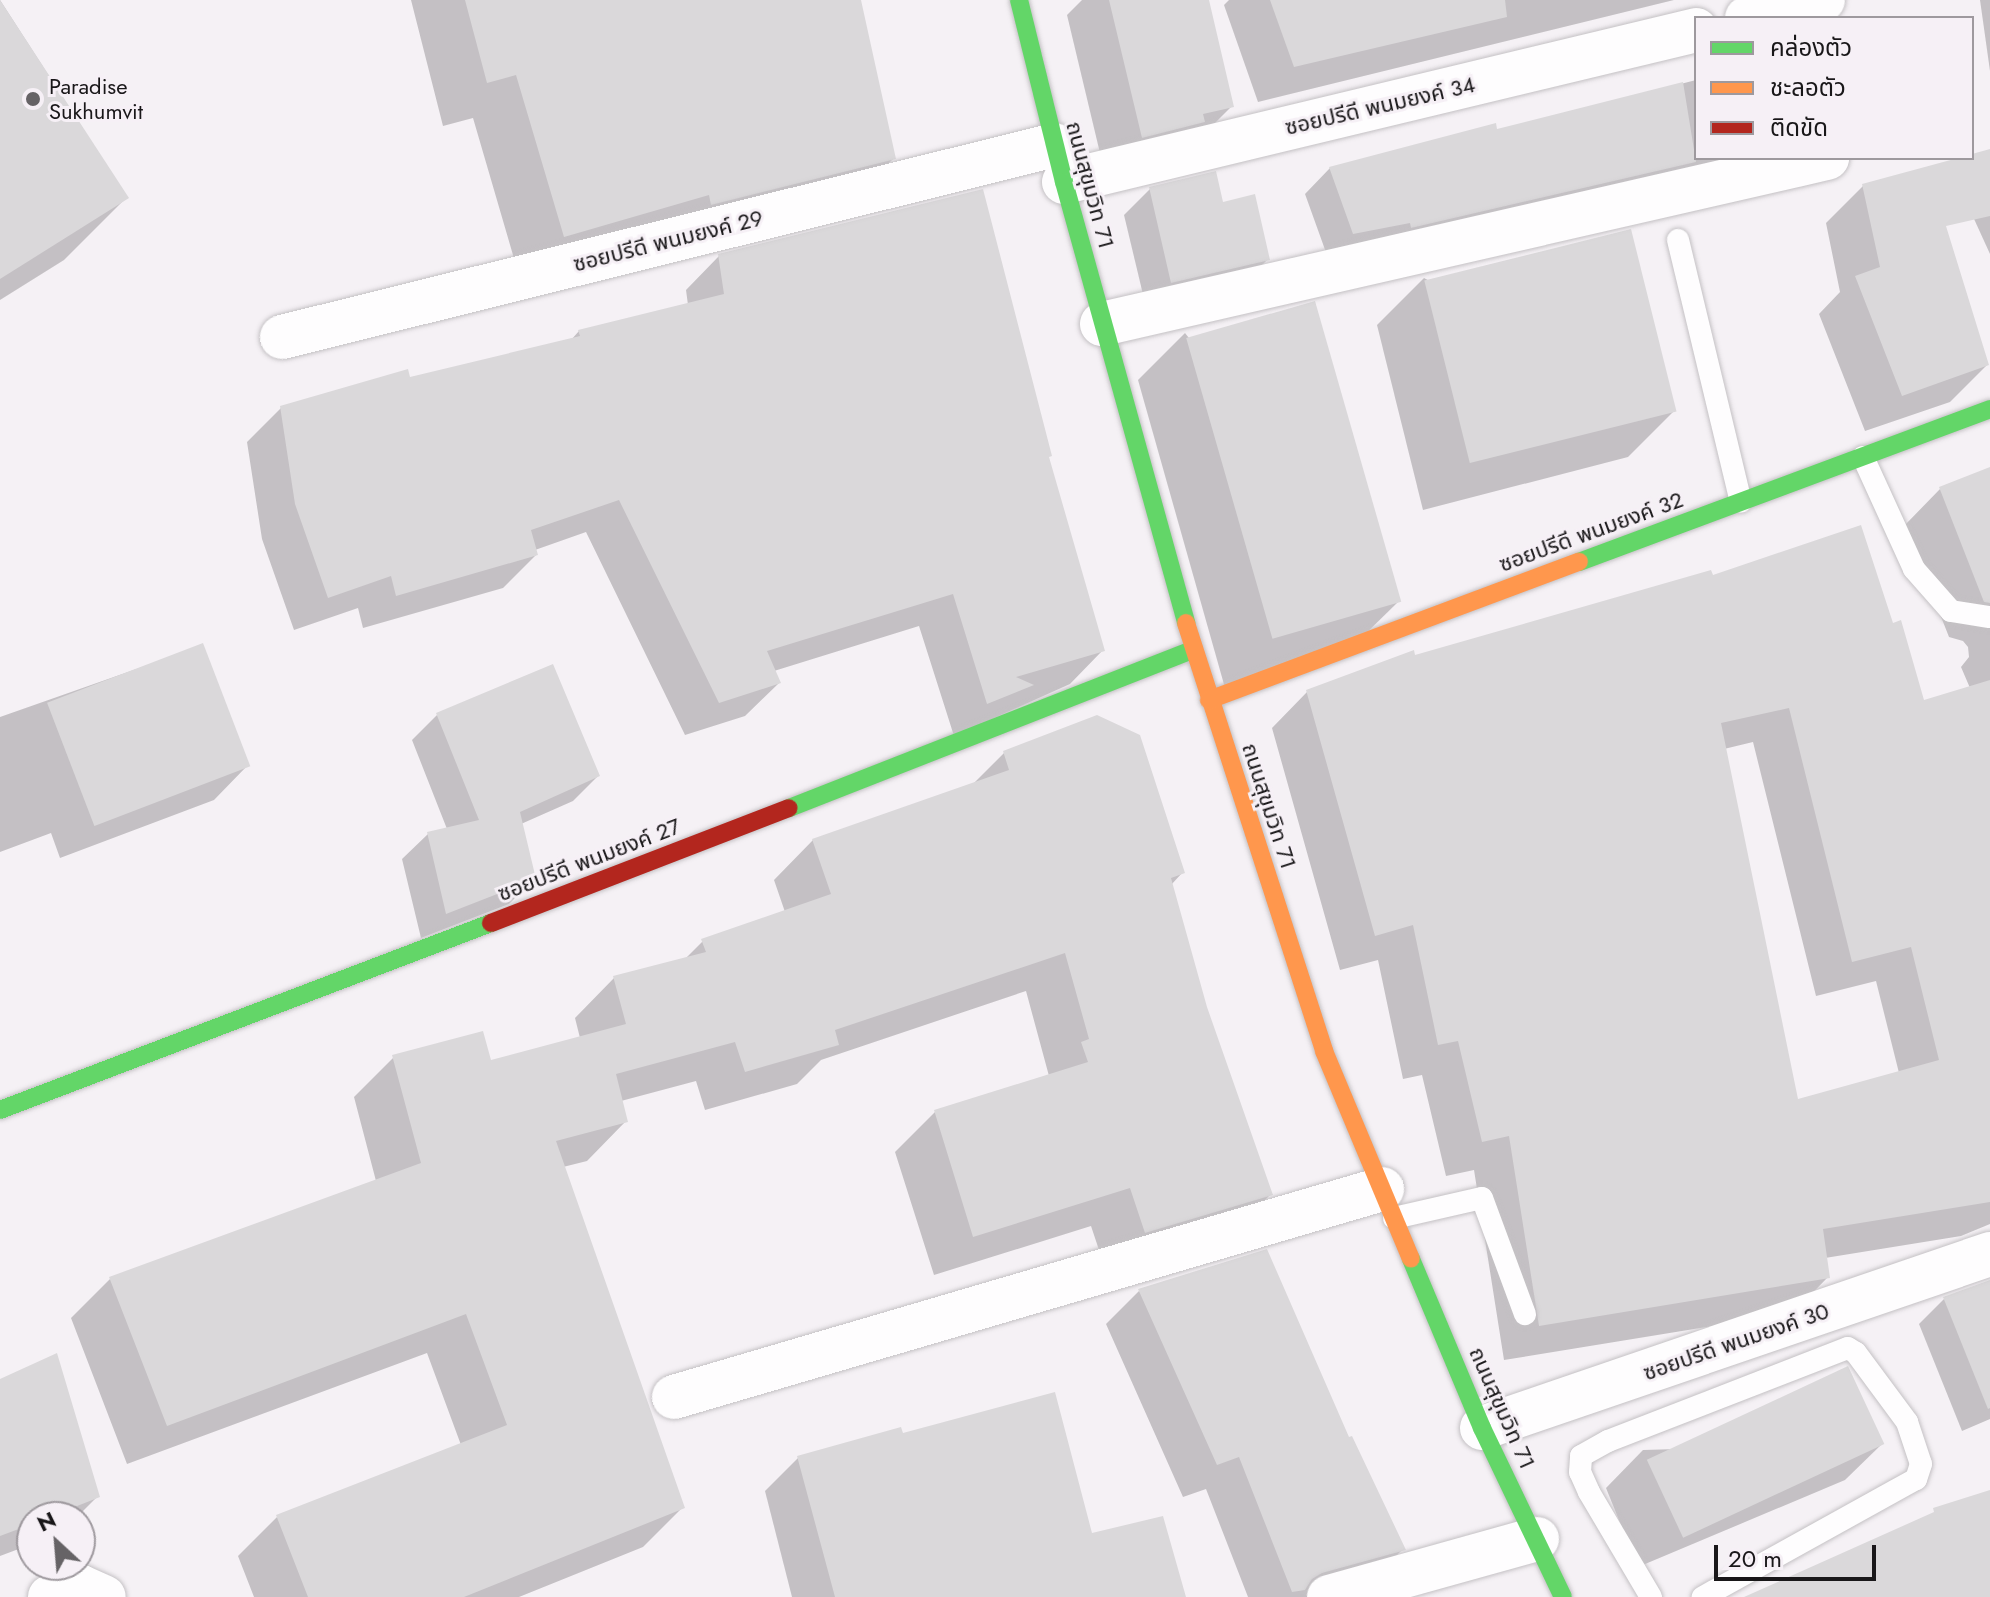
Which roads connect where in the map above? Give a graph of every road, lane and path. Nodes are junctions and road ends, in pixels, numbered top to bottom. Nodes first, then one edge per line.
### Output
1 (1019, 0) edge
2 (1823, 0) edge
3 (1755, 16) edge
4 (1694, 30) edge
5 (1818, 160) edge
6 (1059, 163) junction
7 (1678, 240) dead end
8 (1102, 324) junction
9 (282, 337) dead end
10 (1990, 409) edge
11 (1863, 457) junction
12 (1741, 502) junction
13 (1990, 617) edge
14 (1193, 650) junction
15 (1209, 700) junction
16 (0, 1110) edge
17 (1388, 1203) junction
18 (1990, 1254) edge
19 (1525, 1314) dead end
20 (674, 1397) dead end
21 (1482, 1428) junction
22 (1537, 1539) junction
23 (50, 1597) edge
24 (104, 1597) edge
25 (1329, 1597) edge
26 (1563, 1597) edge
27 (1651, 1597) edge
28 (1703, 1597) edge

1 - 6 street, ถนนสุขุมวิท 71
2 - 3 street
4 - 6 street, ซอยปรีดี พนมยงค์ 34
5 - 8 street
6 - 8 street, ถนนสุขุมวิท 71
6 - 9 street, ซอยปรีดี พนมยงค์ 29
7 - 12 lane
8 - 14 street, ถนนสุขุมวิท 71
10 - 11 street, ซอยปรีดี พนมยงค์ 32
11 - 12 street, ซอยปรีดี พนมยงค์ 32
11 - 13 lane
12 - 15 street, ซอยปรีดี พนมยงค์ 32
14 - 15 street, ถนนสุขุมวิท 71
14 - 16 street, ซอยปรีดี พนมยงค์ 27
15 - 17 street, ถนนสุขุมวิท 71
17 - 19 lane
17 - 20 street
17 - 21 street, ถนนสุขุมวิท 71
18 - 21 street, ซอยปรีดี พนมยงค์ 30
21 - 22 street, ถนนสุขุมวิท 71
22 - 25 street
22 - 26 street, ถนนสุขุมวิท 71
23 - 24 street
27 - 28 lane

